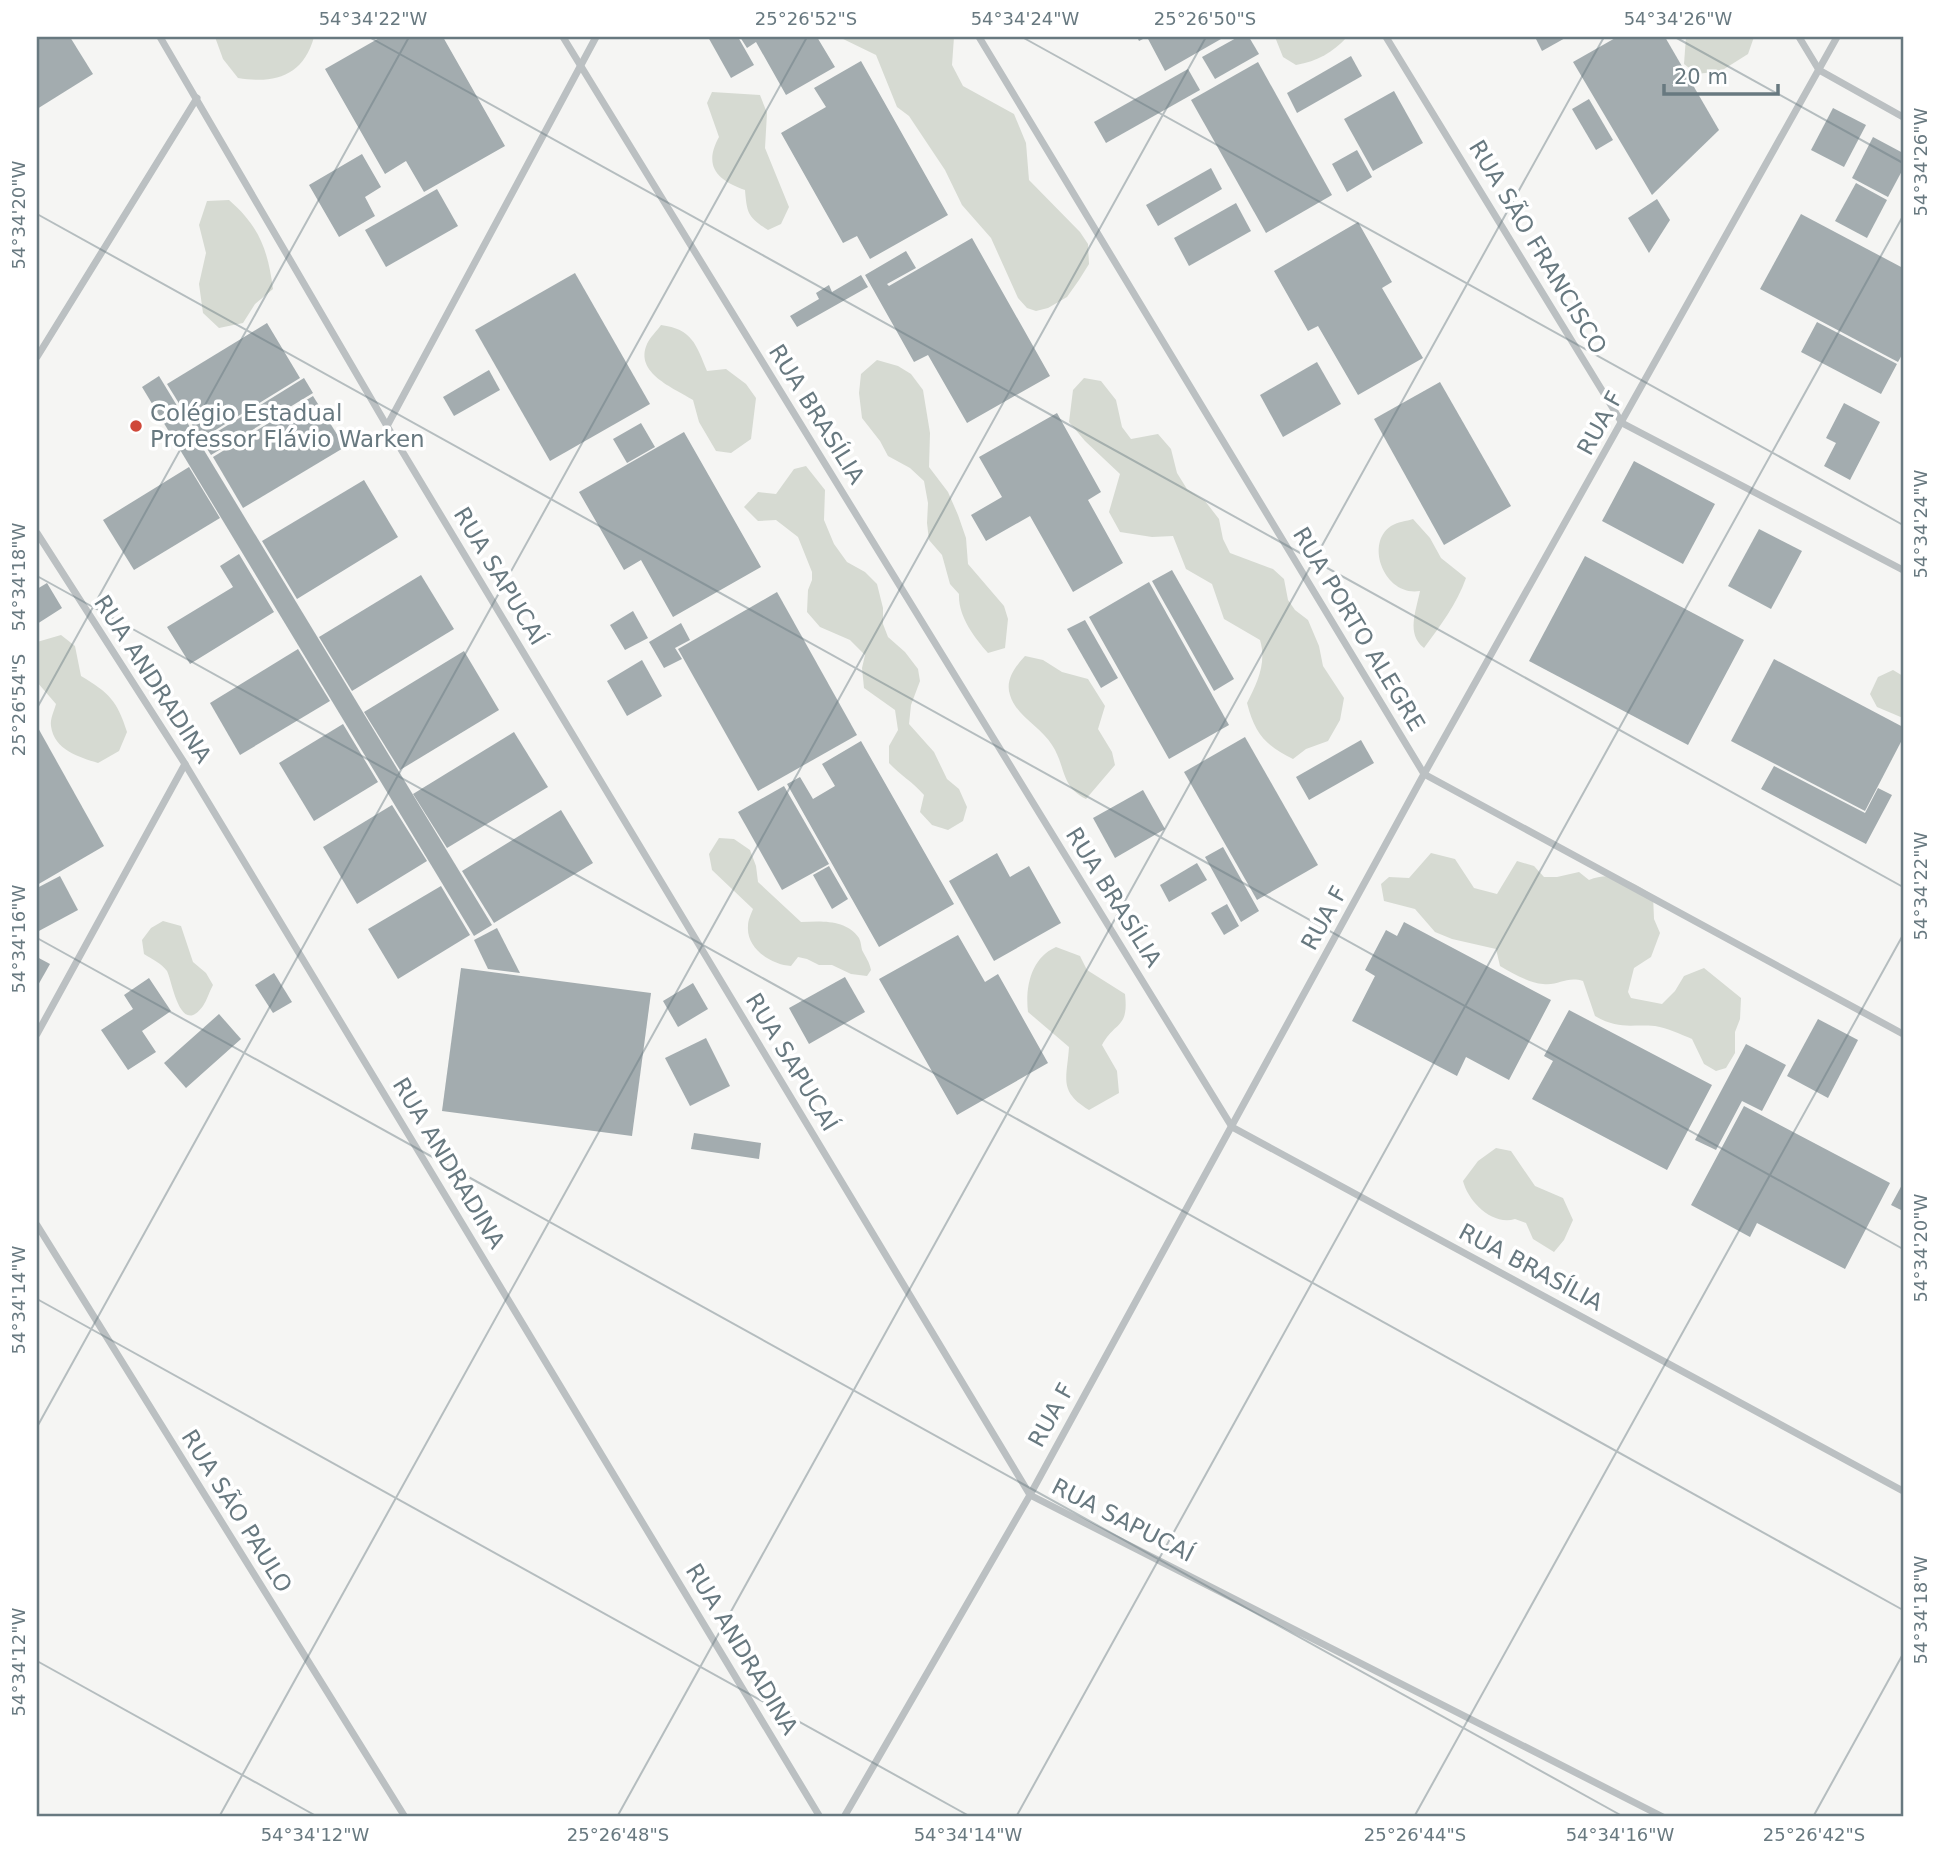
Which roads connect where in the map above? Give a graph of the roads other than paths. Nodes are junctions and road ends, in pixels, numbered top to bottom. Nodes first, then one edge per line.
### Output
1 (160, 37) edge
2 (563, 37) edge
3 (596, 37) edge
4 (979, 37) edge
5 (1386, 37) edge
6 (1798, 37) edge
7 (1837, 37) edge
8 (580, 65) junction
9 (1819, 71) junction
10 (197, 98) junction
11 (1903, 117) edge
12 (37, 357) edge
13 (1622, 422) junction
14 (387, 426) junction
15 (37, 533) edge
16 (1903, 569) edge
17 (185, 764) junction
18 (1424, 774) junction
19 (37, 1034) edge
20 (1903, 1034) edge
21 (1232, 1127) junction
22 (37, 1225) edge
23 (1903, 1491) edge
24 (1030, 1495) junction
25 (405, 1817) edge
26 (820, 1817) edge
27 (844, 1817) edge
28 (1663, 1817) edge

1 - 10 street, RUA SAPUCAÍ
2 - 8 street, RUA BRASÍLIA
3 - 8 street
4 - 18 street, RUA PORTO ALEGRE
5 - 13 street, RUA SÃO FRANCISCO
6 - 9 street
7 - 9 street, RUA F
8 - 14 street
8 - 21 street, RUA BRASÍLIA
9 - 11 street
9 - 13 street, RUA F
10 - 12 street
10 - 14 street, RUA SAPUCAÍ
13 - 16 street
13 - 18 street, RUA F
14 - 24 street, RUA SAPUCAÍ
15 - 17 street, RUA ANDRADINA
17 - 19 street
17 - 26 street, RUA ANDRADINA
18 - 20 street
18 - 21 street, RUA F
21 - 23 street, RUA BRASÍLIA
21 - 24 street, RUA F
22 - 25 street, RUA SÃO PAULO
24 - 27 street, RUA F
24 - 28 street, RUA SAPUCAÍ

